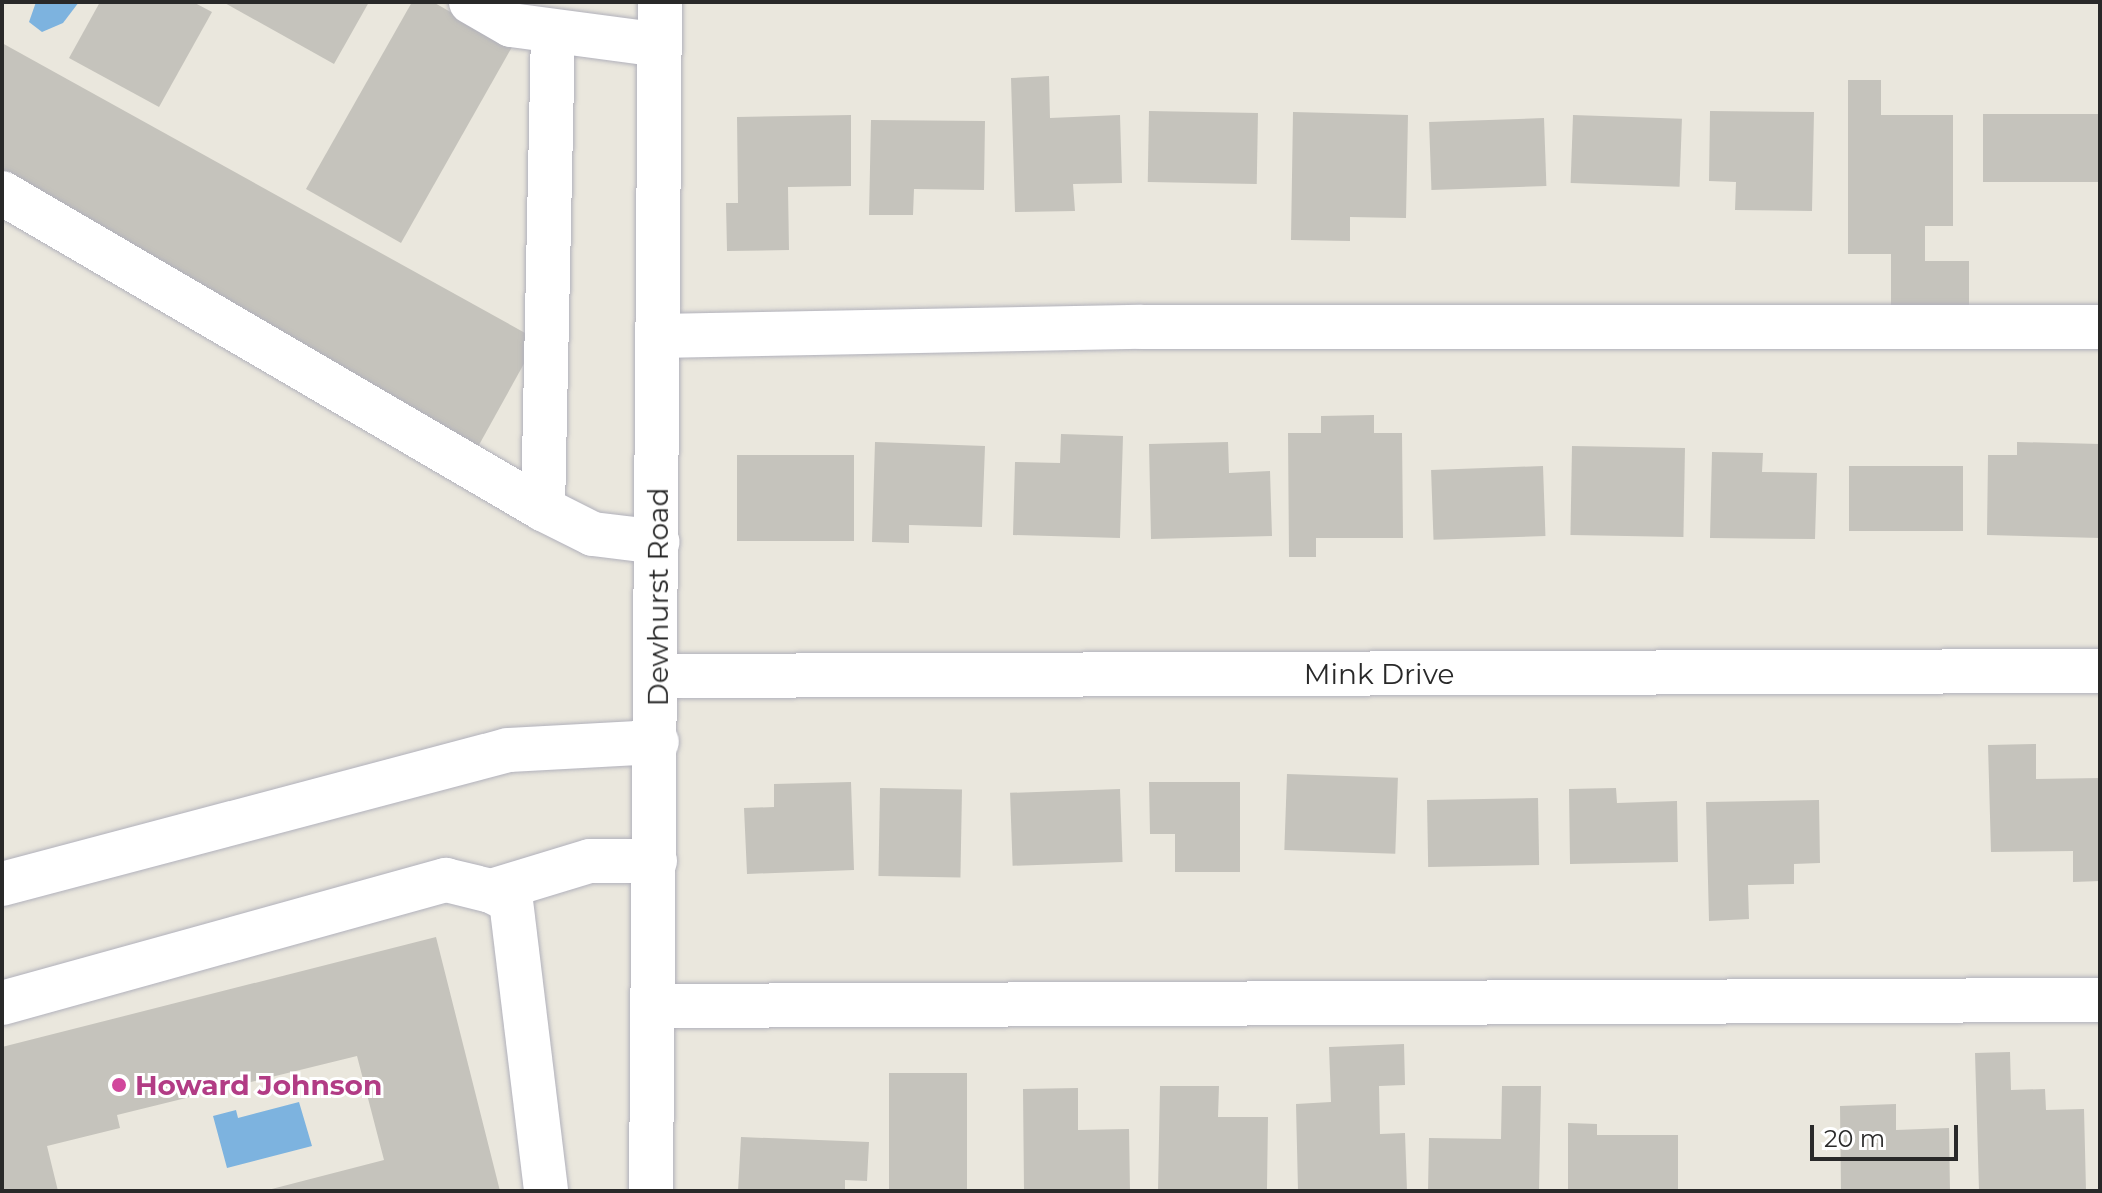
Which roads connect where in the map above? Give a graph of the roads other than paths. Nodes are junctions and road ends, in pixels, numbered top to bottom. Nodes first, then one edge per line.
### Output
1 (471, 2) edge
2 (660, 23) edge
3 (553, 34) junction
4 (2, 193) edge
5 (2100, 327) edge
6 (658, 336) junction
7 (543, 509) junction
8 (658, 542) junction
9 (2100, 671) edge
10 (657, 676) junction
11 (657, 742) junction
12 (655, 861) junction
13 (2, 884) edge
14 (491, 891) junction
15 (2100, 1000) edge
16 (2, 1003) edge
17 (653, 1006) junction
18 (546, 1191) edge
19 (651, 1191) edge

1 - 3 street
2 - 3 street
2 - 6 street, Dewhurst Road
3 - 7 street
4 - 7 street
5 - 6 street
6 - 8 street, Dewhurst Road
7 - 8 street
8 - 10 street, Dewhurst Road
9 - 10 street, Mink Drive
10 - 11 street, Dewhurst Road
11 - 12 street, Dewhurst Road
11 - 13 street
12 - 14 street
12 - 17 street, Dewhurst Road
14 - 16 street
14 - 18 street
15 - 17 street
17 - 19 street, Dewhurst Road

